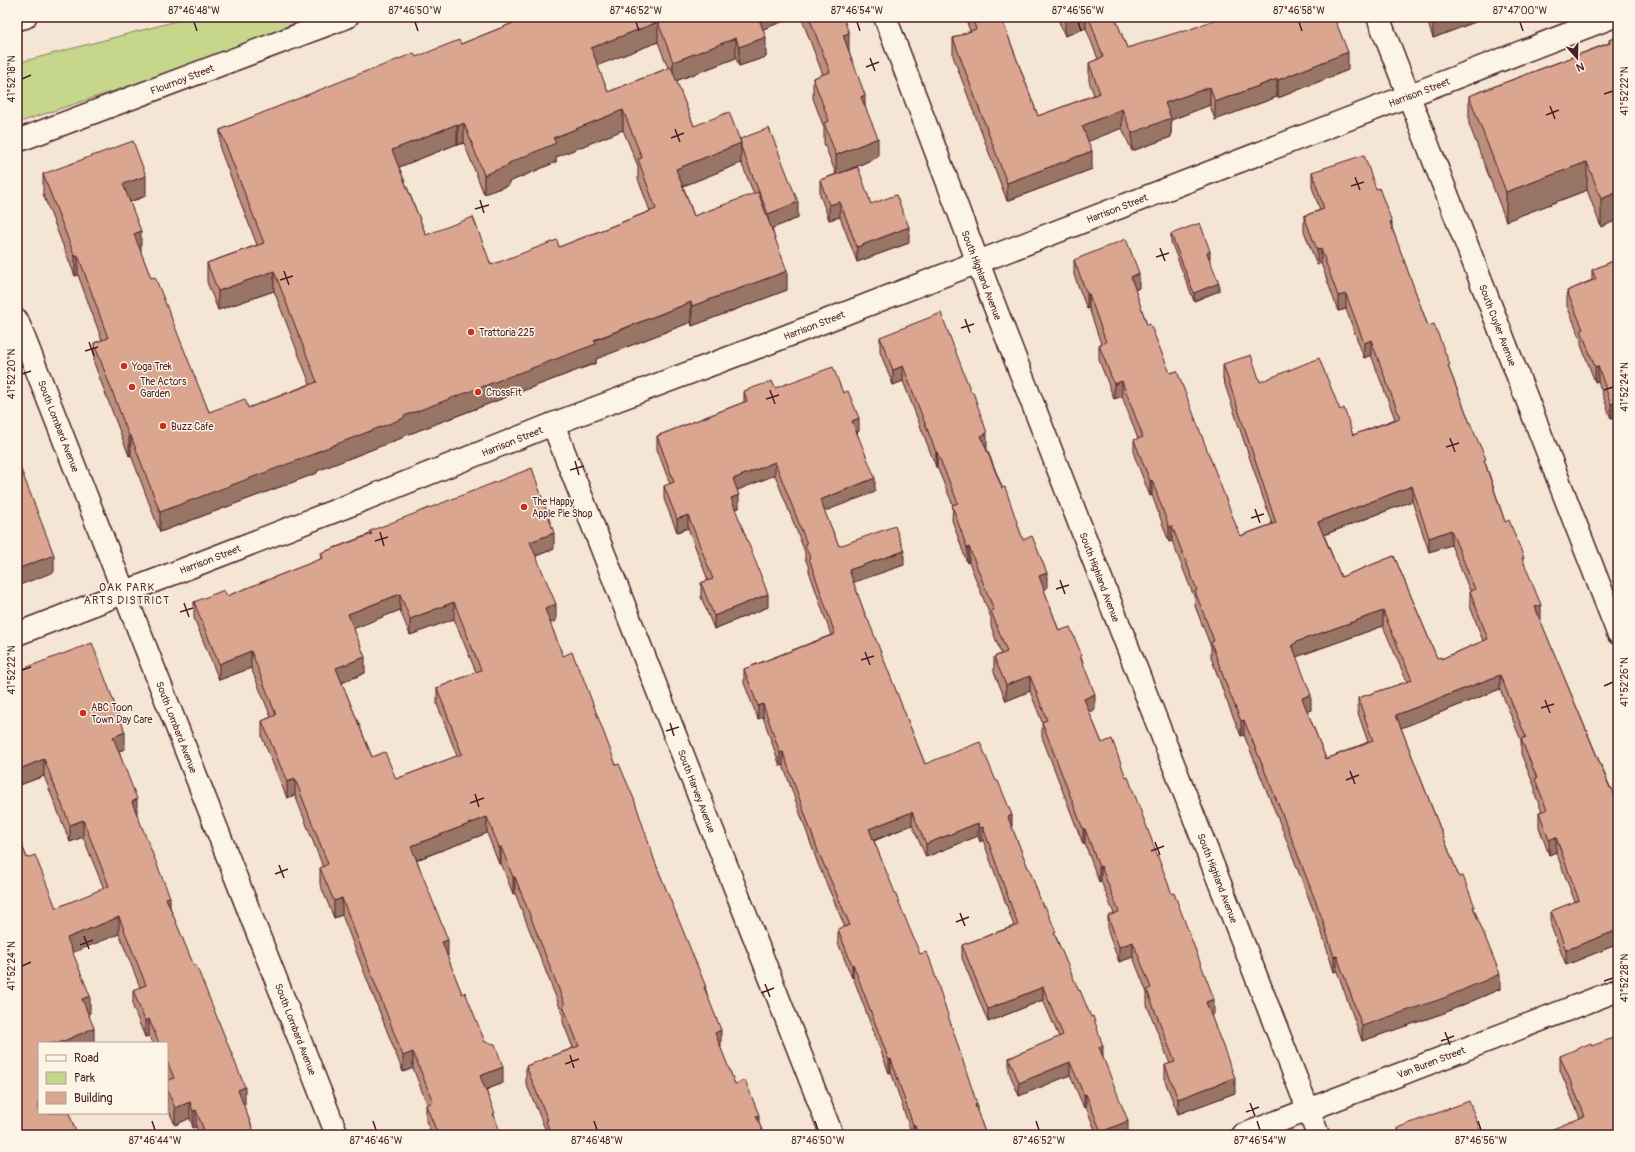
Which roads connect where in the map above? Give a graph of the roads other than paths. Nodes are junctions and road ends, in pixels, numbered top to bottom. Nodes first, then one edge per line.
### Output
1 (25, 17) edge
2 (347, 17) edge
3 (885, 17) edge
4 (1378, 17) edge
5 (1612, 17) edge
6 (17, 19) edge
7 (1408, 95) junction
8 (17, 140) edge
9 (977, 262) junction
10 (17, 320) edge
11 (553, 424) junction
12 (124, 592) junction
13 (1618, 633) edge
14 (17, 634) edge
15 (1618, 990) edge
16 (1308, 1110) junction
17 (337, 1135) edge
18 (832, 1135) edge
19 (1243, 1135) edge
20 (1318, 1135) edge

1 - 6 main road
2 - 8 main road, Flournoy Street
3 - 9 main road, South Highland Avenue
4 - 7 main road, South Cuyler Avenue
5 - 7 main road, Harrison Street
7 - 9 main road, Harrison Street
7 - 13 main road, South Cuyler Avenue
9 - 11 main road, Harrison Street
9 - 16 main road, South Highland Avenue
10 - 12 main road, South Lombard Avenue
11 - 12 main road, Harrison Street
11 - 18 main road, South Harvey Avenue
12 - 14 main road, Harrison Street
12 - 17 main road, South Lombard Avenue
15 - 16 main road, Van Buren Street
16 - 19 main road, Van Buren Street
16 - 20 main road, South Highland Avenue

